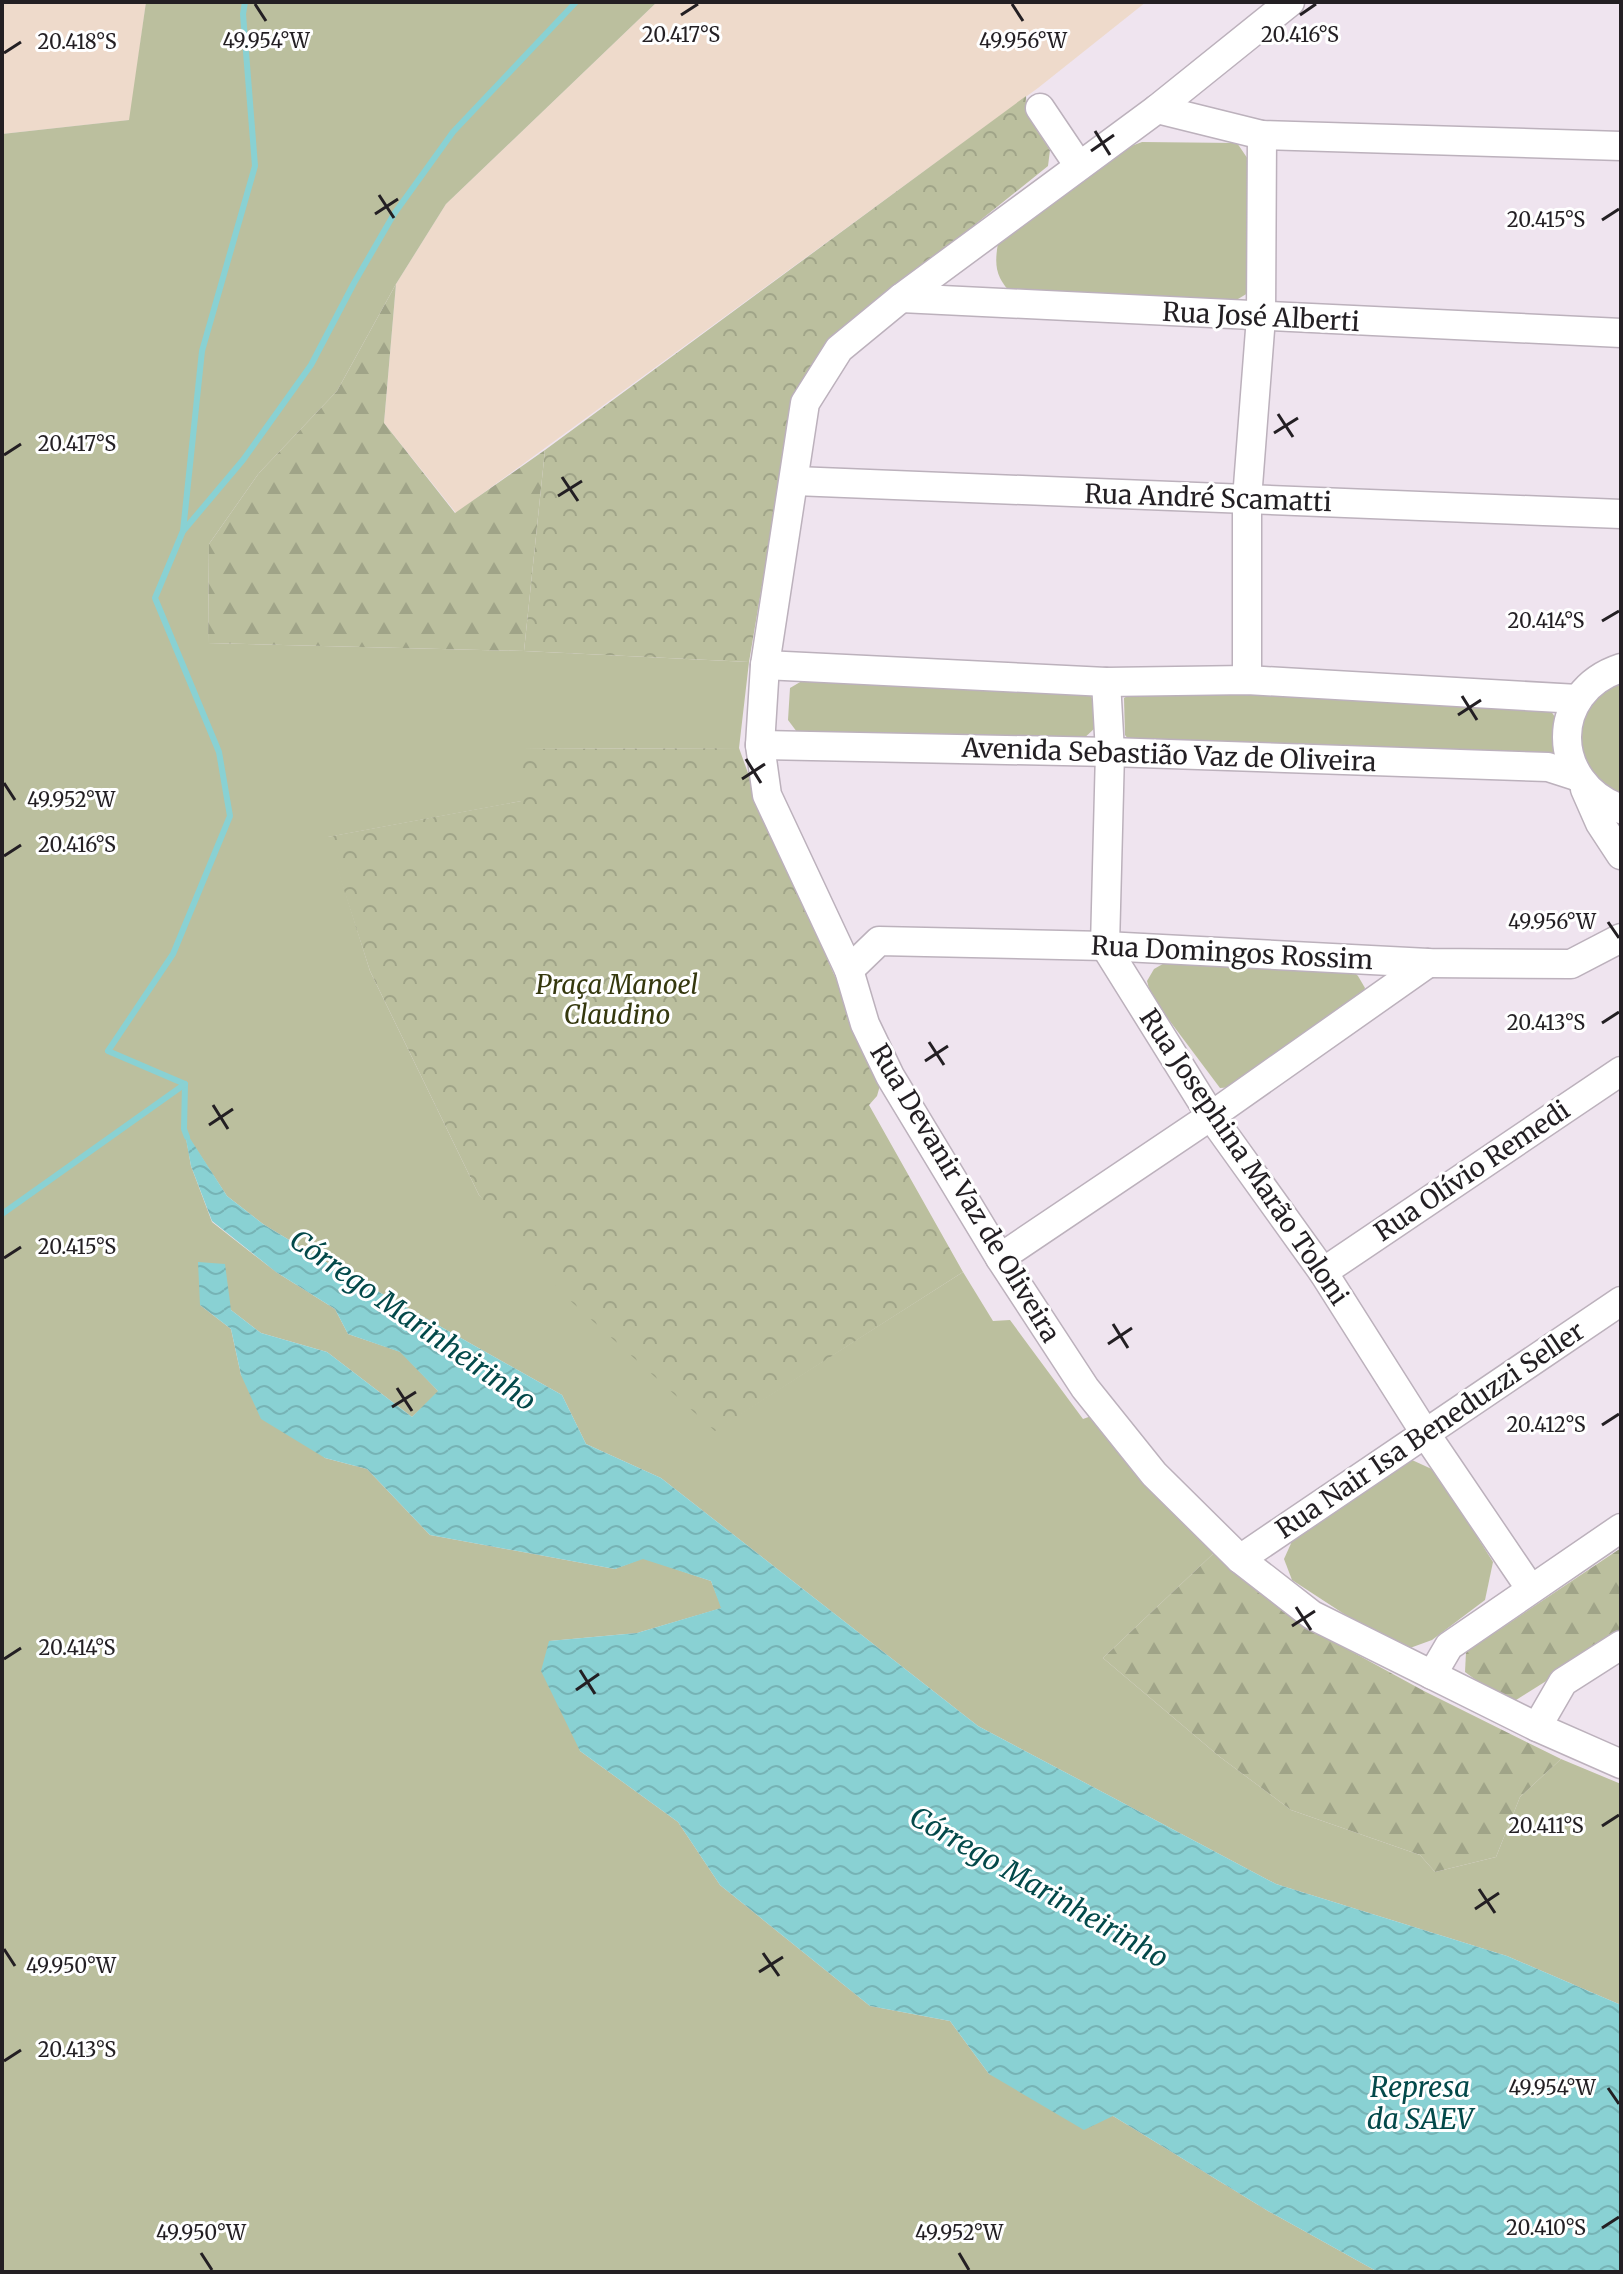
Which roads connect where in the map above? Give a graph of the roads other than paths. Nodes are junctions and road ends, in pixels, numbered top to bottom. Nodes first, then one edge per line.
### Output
1 (1290, 2) edge
2 (1040, 108) dead end
3 (1157, 109) junction
4 (1262, 135) junction
5 (1621, 146) edge
6 (1079, 166) junction
7 (901, 298) junction
8 (1261, 317) junction
9 (1621, 333) edge
10 (795, 481) junction
11 (1247, 499) junction
12 (1621, 514) edge
13 (765, 665) junction
14 (1621, 668) edge
15 (1247, 680) junction
16 (1106, 682) junction
17 (1578, 699) junction
18 (760, 745) junction
19 (1110, 752) junction
20 (1579, 780) junction
21 (1621, 809) edge
22 (1621, 855) edge
23 (1621, 938) edge
24 (1105, 946) junction
25 (1428, 963) junction
26 (849, 970) junction
27 (1621, 1071) edge
28 (1211, 1116) junction
29 (1000, 1258) junction
30 (1323, 1272) junction
31 (1621, 1301) edge
32 (1425, 1433) junction
33 (1621, 1528) edge
34 (1240, 1559) junction
35 (1530, 1588) junction
36 (1621, 1645) edge
37 (1432, 1675) junction
38 (1537, 1727) junction
39 (1621, 1764) edge

1 - 3 street, Rua Devanir Vaz de Oliveira
2 - 6 street
3 - 4 street
3 - 6 street, Rua Devanir Vaz de Oliveira
4 - 5 street
4 - 8 street
6 - 7 street, Rua Devanir Vaz de Oliveira
7 - 8 street, Rua José Alberti
7 - 10 street, Rua Devanir Vaz de Oliveira
8 - 9 street, Rua José Alberti
8 - 11 street
10 - 11 street, Rua André Scamatti
10 - 13 street, Rua Devanir Vaz de Oliveira
11 - 12 street, Rua André Scamatti
11 - 15 street
13 - 16 street
13 - 18 street, Rua Devanir Vaz de Oliveira
14 - 17 street
15 - 16 street
15 - 17 street
16 - 19 street
17 - 20 street
18 - 19 street, Avenida Sebastião Vaz de Oliveira
18 - 26 street, Rua Devanir Vaz de Oliveira
19 - 20 street, Avenida Sebastião Vaz de Oliveira
19 - 24 street
20 - 21 street
20 - 22 street
23 - 25 street, Rua Domingos Rossim
24 - 25 street, Rua Domingos Rossim
24 - 26 street, Rua Domingos Rossim
24 - 28 street, Rua Josephina Marão Toloni
25 - 28 street
26 - 29 street, Rua Devanir Vaz de Oliveira
27 - 30 street, Rua Olívio Remedi
28 - 29 street
28 - 30 street, Rua Josephina Marão Toloni
29 - 34 street, Rua Devanir Vaz de Oliveira
30 - 32 street, Rua Josephina Marão Toloni
31 - 32 street, Rua Nair Isa Beneduzzi Seller
32 - 34 street, Rua Nair Isa Beneduzzi Seller
32 - 35 street, Rua Josephina Marão Toloni
33 - 35 street
34 - 37 street, Rua Devanir Vaz de Oliveira
35 - 37 street
36 - 38 street
37 - 38 street, Rua Devanir Vaz de Oliveira
38 - 39 street, Rua Devanir Vaz de Oliveira

